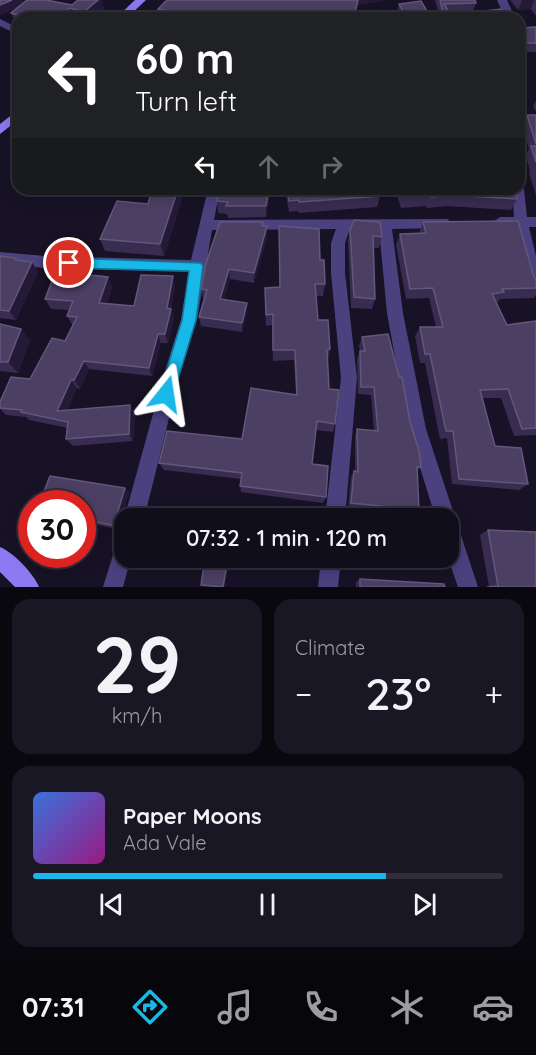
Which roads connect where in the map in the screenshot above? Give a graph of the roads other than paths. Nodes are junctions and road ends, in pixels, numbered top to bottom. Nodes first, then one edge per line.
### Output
1 (141, 0) edge
2 (128, 12) edge
3 (12, 119) edge
4 (0, 130) edge
5 (213, 195) edge
6 (519, 195) edge
7 (487, 222) edge
8 (521, 222) junction
9 (536, 222) edge
10 (385, 223) junction
11 (453, 223) edge
12 (345, 224) junction
13 (207, 225) junction
14 (0, 258) edge
15 (196, 266) junction
16 (536, 286) edge
17 (137, 508) edge
18 (336, 508) edge
19 (442, 508) edge
20 (0, 557) edge
21 (459, 560) edge
22 (118, 568) edge
23 (330, 568) edge
24 (29, 587) edge
25 (113, 587) edge
26 (328, 587) edge
27 (468, 587) edge

1 - 2 main road
3 - 4 main road
5 - 13 street
6 - 8 street
7 - 8 street
8 - 9 street
8 - 16 street
10 - 11 street
10 - 12 street
10 - 19 street
12 - 13 street
12 - 18 street
13 - 15 street
14 - 15 street
15 - 17 street
20 - 24 main road
21 - 27 street
22 - 25 street
23 - 26 street

